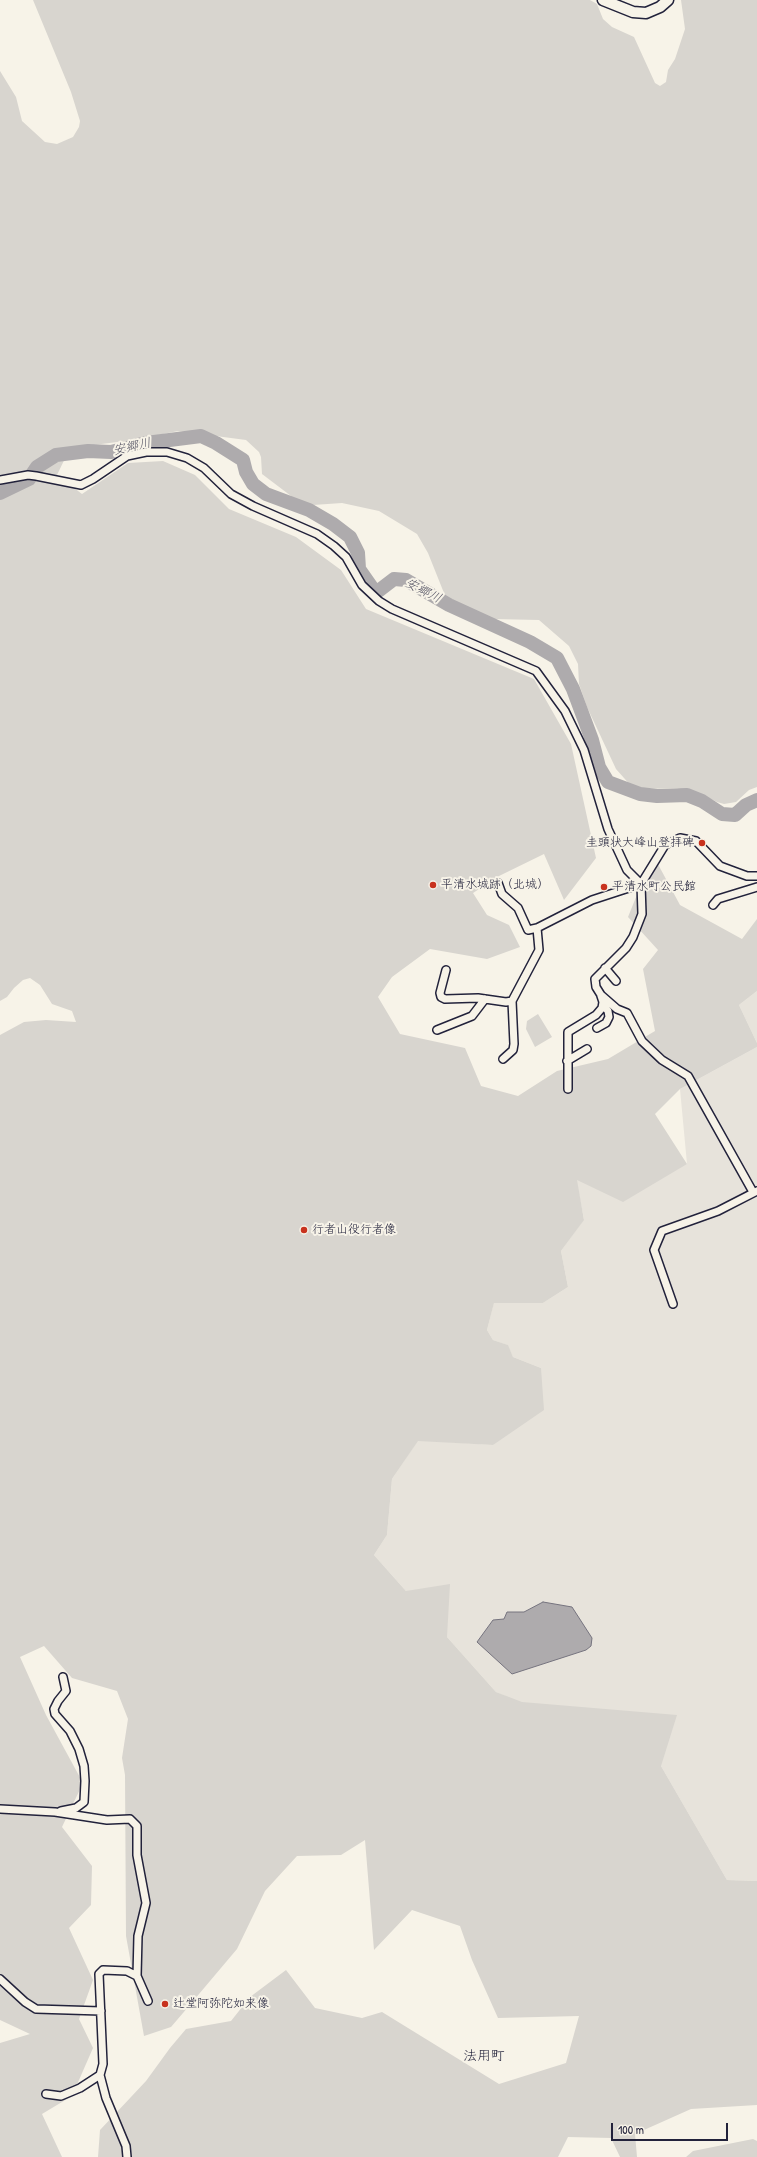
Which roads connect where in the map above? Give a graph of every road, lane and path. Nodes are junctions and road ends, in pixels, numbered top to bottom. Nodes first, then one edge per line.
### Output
1 (603, 0) edge
2 (668, 0) edge
3 (0, 480) edge
4 (757, 876) edge
5 (498, 882) dead end
6 (641, 884) junction
7 (757, 887) edge
8 (713, 905) dead end
9 (537, 928) junction
10 (605, 968) junction
11 (446, 970) dead end
12 (616, 981) dead end
13 (601, 995) junction
14 (485, 999) junction
15 (512, 1001) junction
16 (603, 1006) junction
17 (597, 1028) dead end
18 (437, 1030) dead end
19 (587, 1049) dead end
20 (503, 1059) dead end
21 (567, 1061) junction
22 (568, 1088) dead end
23 (755, 1192) edge
24 (673, 1304) dead end
25 (63, 1678) dead end
26 (0, 1808) edge
27 (55, 1812) junction
28 (137, 1976) junction
29 (0, 1979) edge
30 (148, 2001) dead end
31 (102, 2011) junction
32 (100, 2075) junction
33 (46, 2094) dead end
34 (126, 2157) edge

1 - 2 main road
3 - 6 street
4 - 6 street
5 - 9 street
6 - 9 street
6 - 10 street
7 - 8 street
9 - 15 street
10 - 12 street
10 - 13 street
11 - 14 street
13 - 16 street
13 - 23 street
14 - 15 street
14 - 18 street
15 - 20 street
16 - 17 street
16 - 21 street
19 - 21 street
21 - 22 street
23 - 24 street
25 - 27 street
26 - 27 street
27 - 28 street
28 - 30 street
28 - 31 street
29 - 31 street
31 - 32 street
32 - 33 street
32 - 34 street

